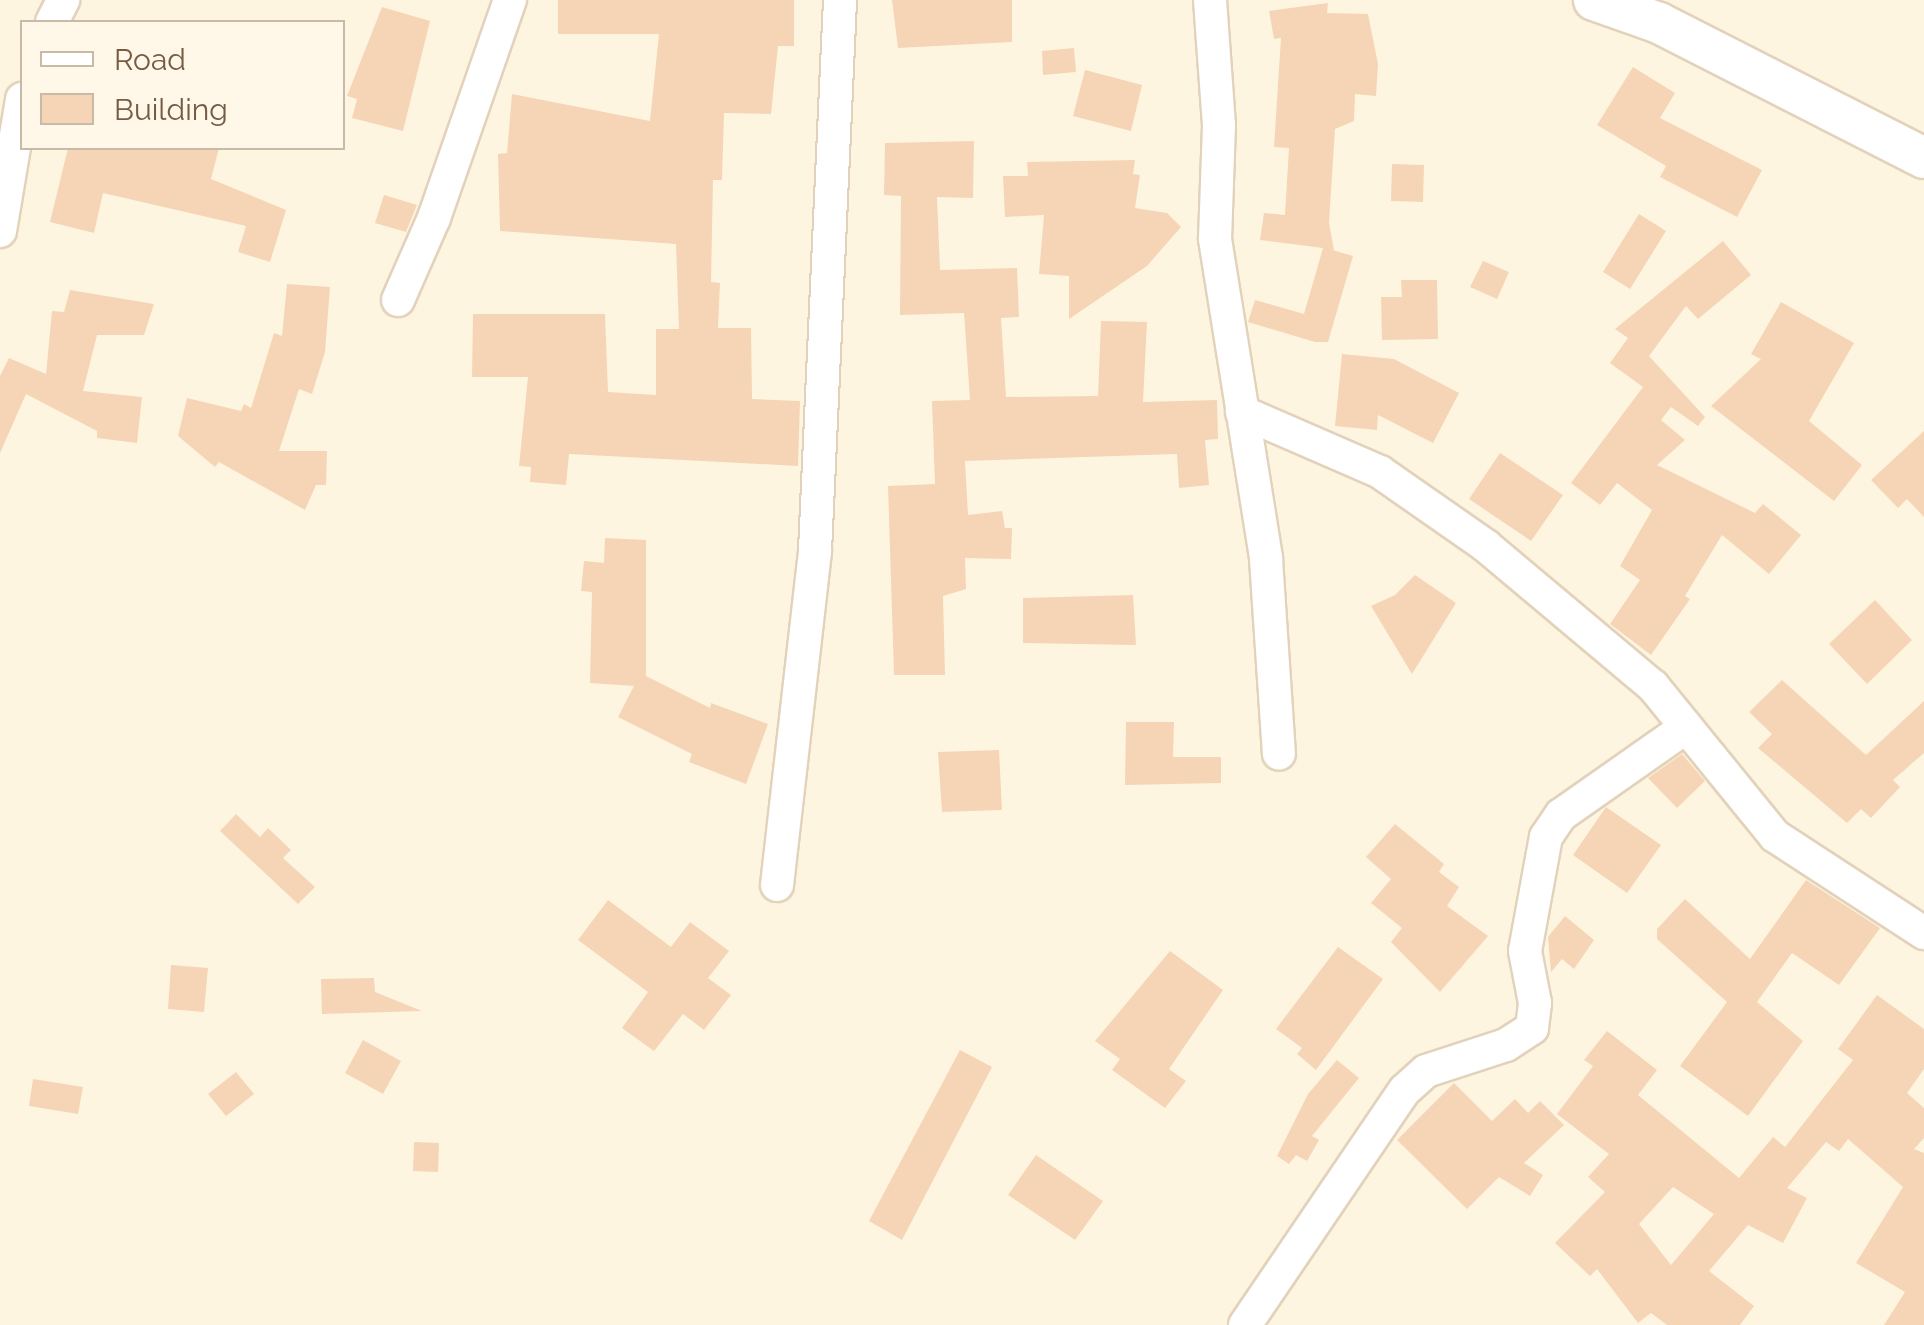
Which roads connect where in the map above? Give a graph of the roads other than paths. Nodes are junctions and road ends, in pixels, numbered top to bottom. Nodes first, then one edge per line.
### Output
1 (510, 0) edge
2 (840, 0) edge
3 (1210, 0) edge
4 (1594, 0) edge
5 (20, 112) edge
6 (1924, 158) edge
7 (0, 231) edge
8 (398, 300) dead end
9 (1242, 412) junction
10 (1686, 727) junction
11 (1280, 754) dead end
12 (777, 885) dead end
13 (1924, 933) edge
14 (1245, 1325) edge

1 - 8 street
2 - 12 street
3 - 9 street
4 - 6 street
5 - 7 street
9 - 10 street
9 - 11 street
10 - 13 street
10 - 14 street

